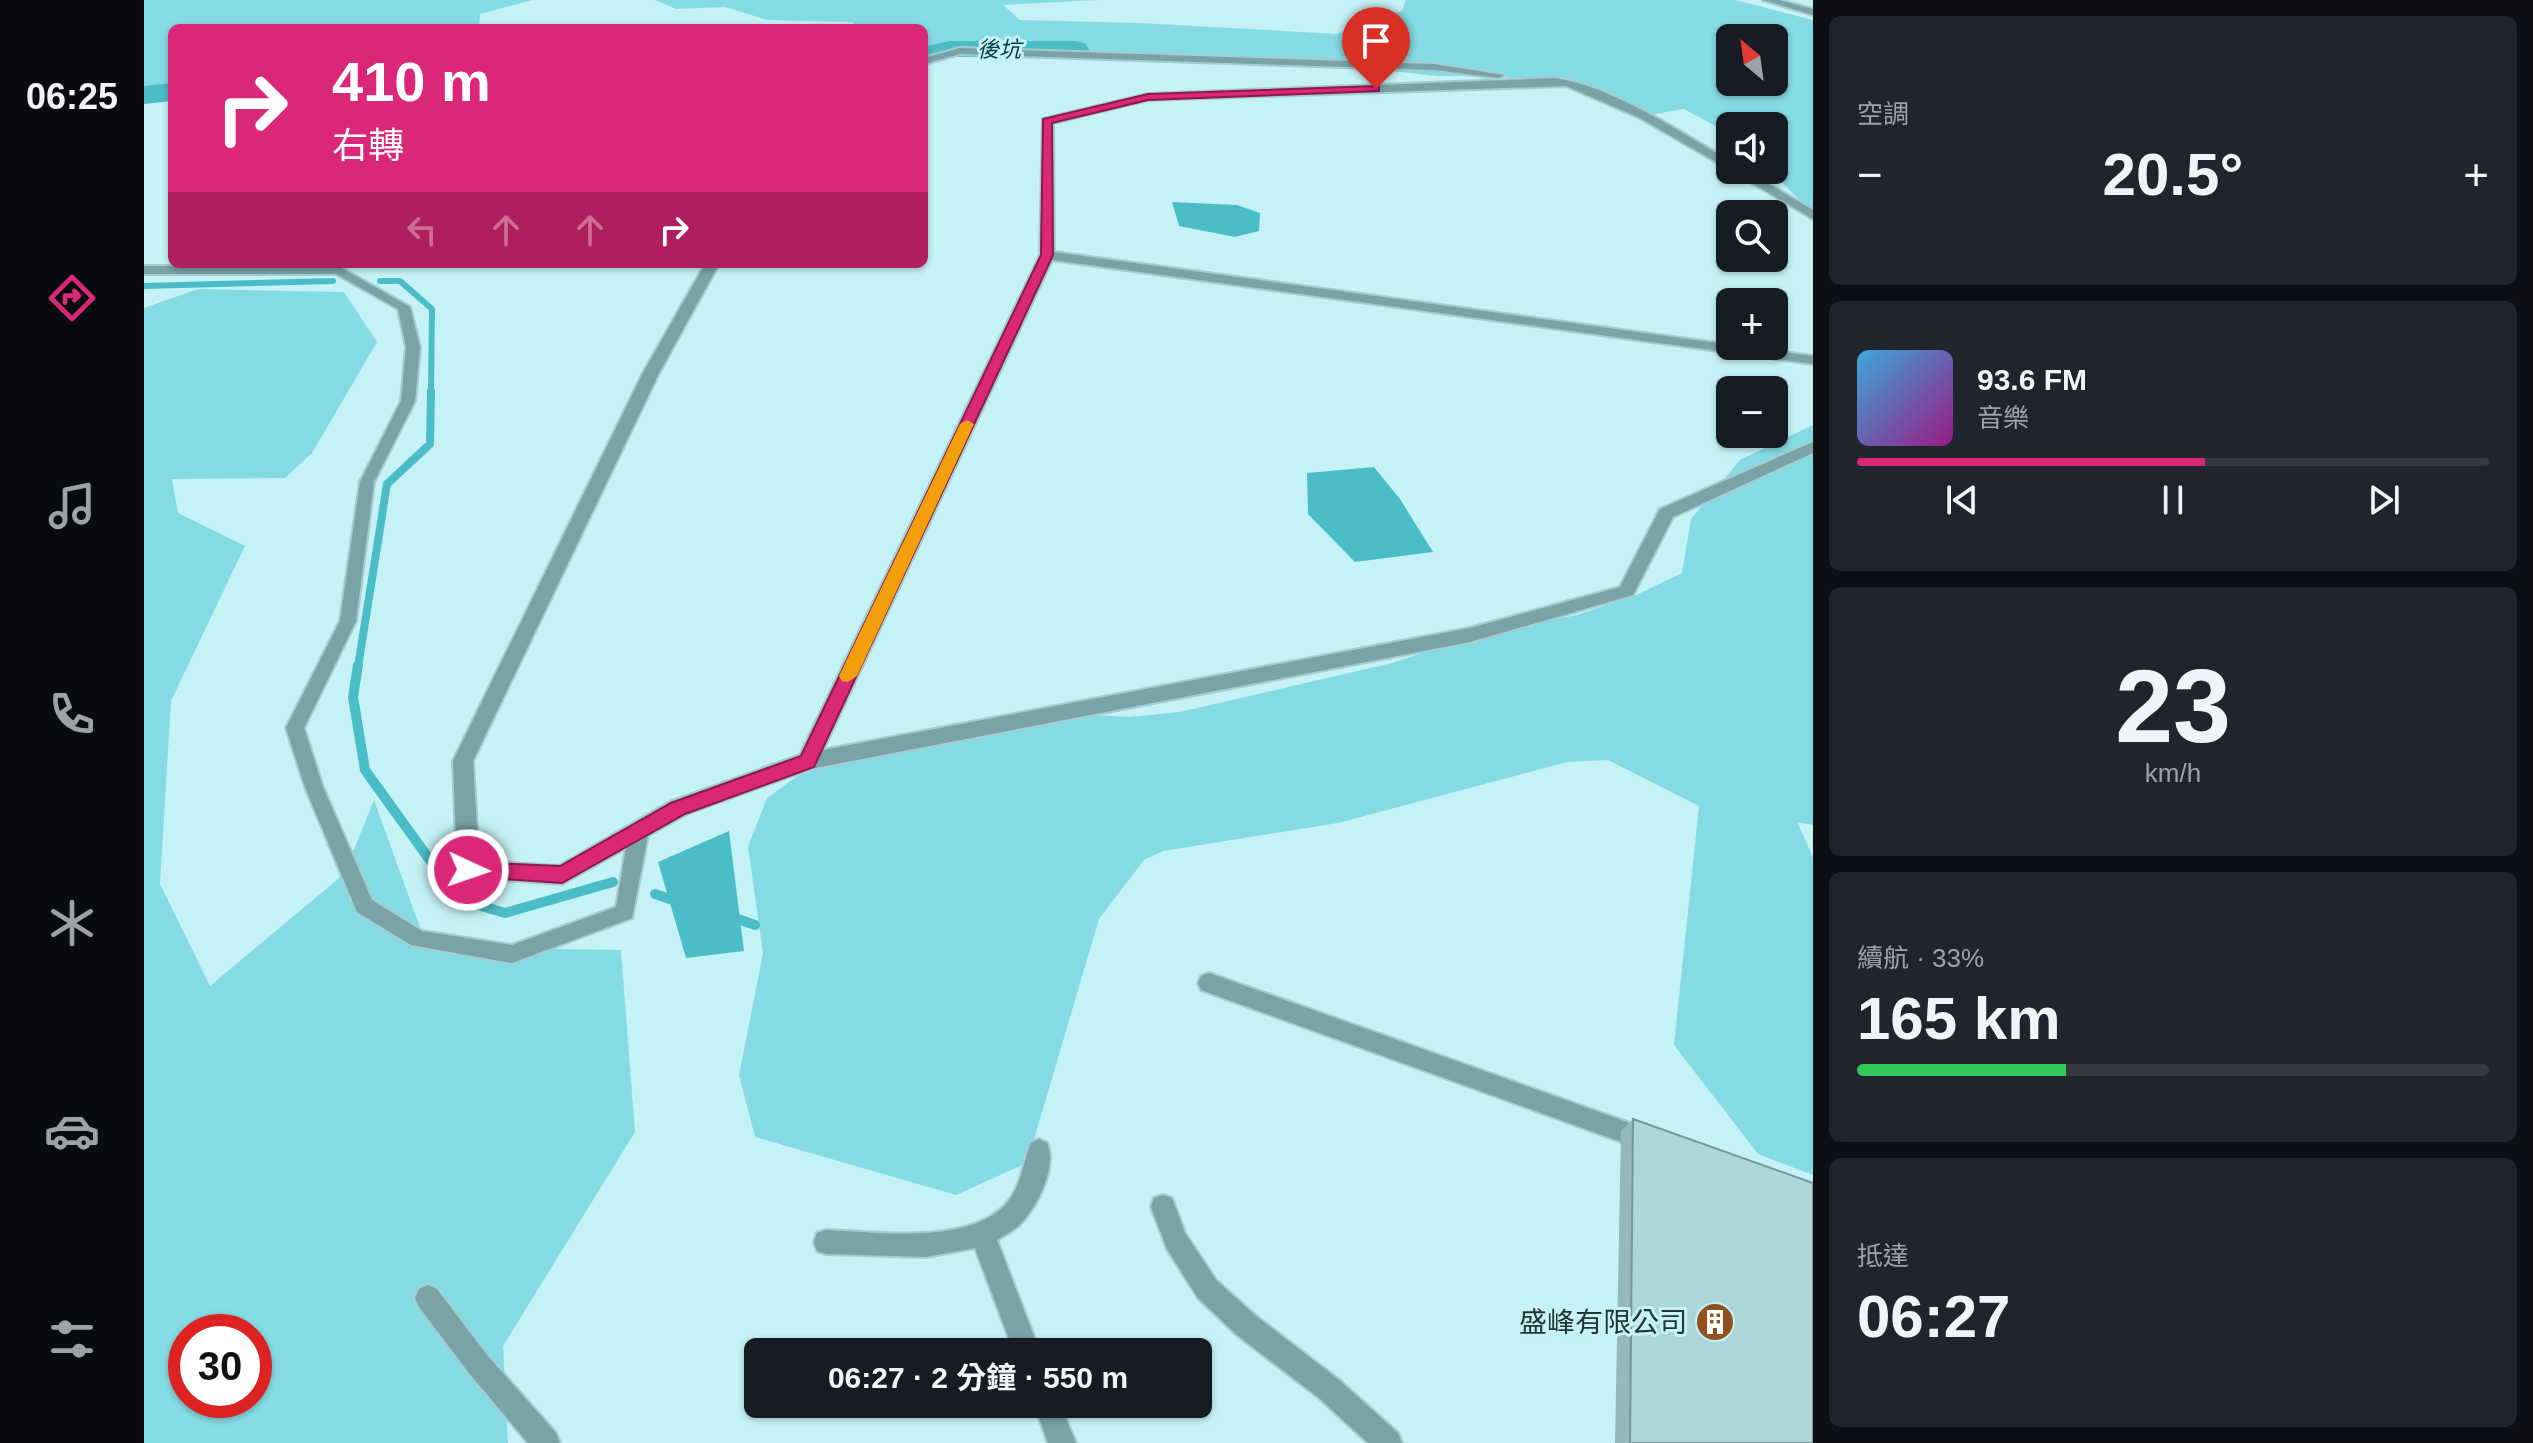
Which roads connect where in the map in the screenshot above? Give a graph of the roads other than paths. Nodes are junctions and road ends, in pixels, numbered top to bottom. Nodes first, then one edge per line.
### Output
1 (1768, 0) edge
2 (1813, 12) edge
3 (928, 60) edge
4 (1568, 83) junction
5 (1716, 158) edge
6 (1760, 184) edge
7 (1813, 215) edge
8 (1047, 255) junction
9 (710, 268) edge
10 (144, 270) edge
11 (1813, 360) edge
12 (1813, 447) edge
13 (808, 761) junction
14 (639, 830) junction
15 (1209, 983) dead end
16 (1656, 1144) edge
17 (1039, 1151) dead end
18 (1163, 1207) dead end
19 (983, 1236) junction
20 (826, 1242) dead end
21 (428, 1298) dead end
22 (1022, 1338) edge
23 (1052, 1418) edge
24 (546, 1443) edge
25 (1062, 1443) edge
26 (1388, 1443) edge

1 - 2 street
3 - 4 street
4 - 5 street
4 - 8 street
6 - 7 street
8 - 11 street
8 - 13 street
9 - 14 street
10 - 14 lane
12 - 13 street
13 - 14 street
15 - 16 lane
17 - 19 lane
18 - 26 lane
19 - 20 lane
19 - 22 lane
21 - 24 lane
23 - 25 lane

